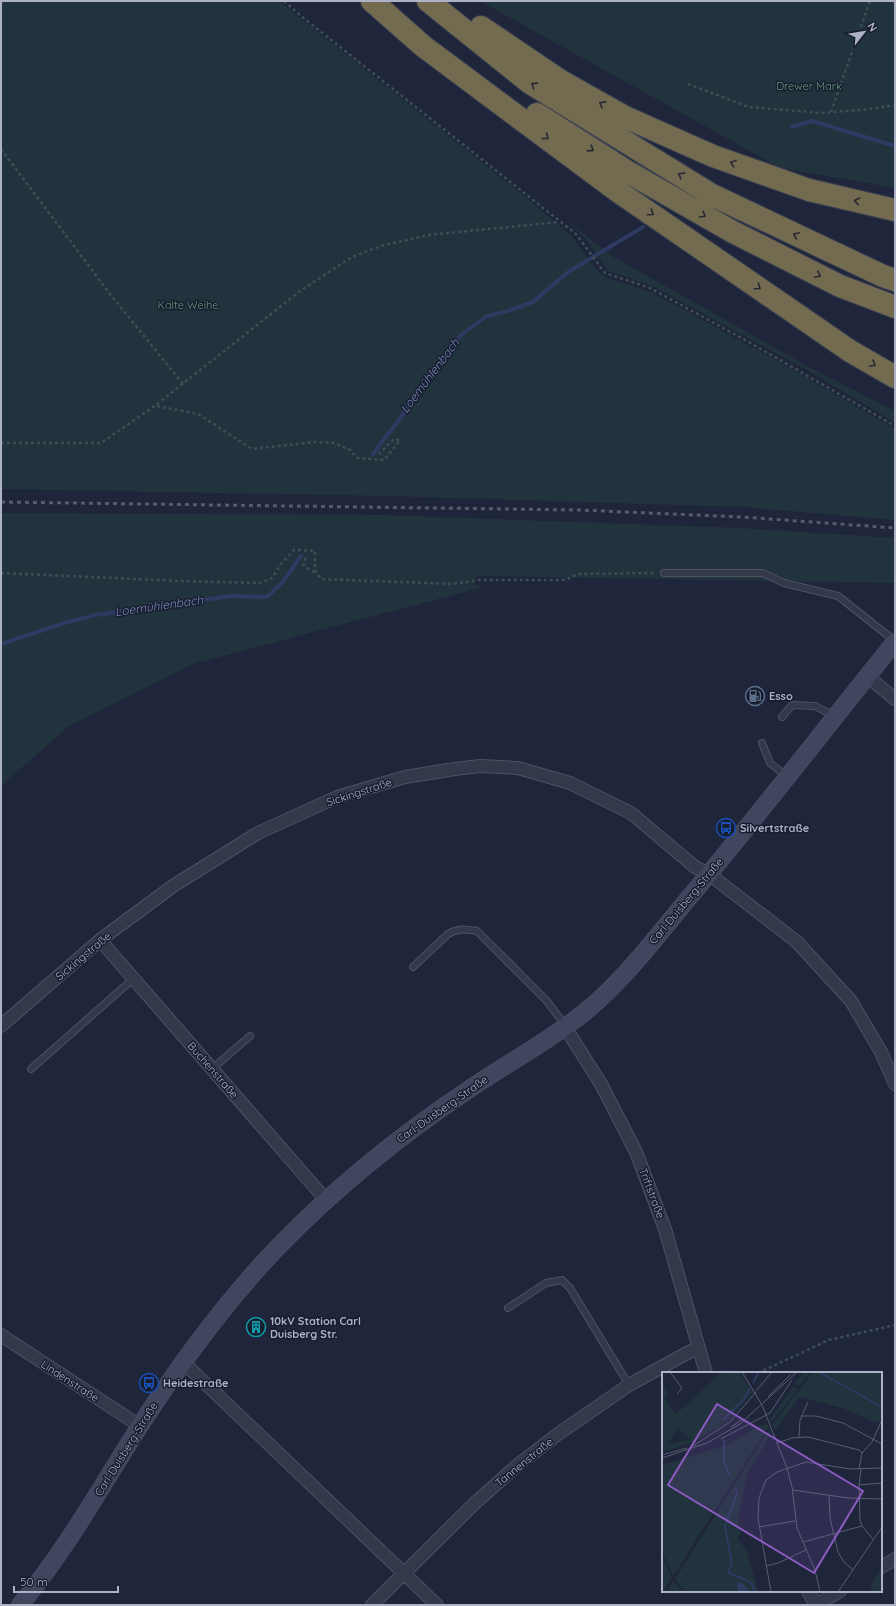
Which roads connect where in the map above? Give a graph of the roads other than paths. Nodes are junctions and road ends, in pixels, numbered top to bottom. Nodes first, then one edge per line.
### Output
1 (372, 1) edge
2 (391, 1) edge
3 (433, 5) edge
4 (895, 210) edge
5 (895, 280) edge
6 (895, 306) edge
7 (895, 377) edge
8 (664, 573) road end
9 (895, 641) edge
10 (867, 676) junction
11 (895, 699) edge
12 (835, 716) junction
13 (782, 717) dead end
14 (762, 743) dead end
15 (787, 777) junction
16 (709, 874) junction
17 (100, 940) junction
18 (413, 968) dead end
19 (134, 979) junction
20 (1, 1026) edge
21 (565, 1027) junction
22 (250, 1036) dead end
23 (30, 1069) dead end
24 (212, 1069) junction
25 (895, 1084) edge
26 (326, 1200) junction
27 (508, 1308) dead end
28 (1, 1335) edge
29 (699, 1348) junction
30 (183, 1362) junction
31 (706, 1372) edge
32 (629, 1385) junction
33 (140, 1426) junction
34 (895, 1559) edge
35 (882, 1566) edge
36 (404, 1573) junction
37 (809, 1592) edge
38 (838, 1592) edge
39 (20, 1605) edge
40 (372, 1605) edge
41 (437, 1605) edge
42 (816, 1605) edge

1 -> 7 highway
2 -> 6 highway
4 -> 3 highway
5 -> 3 highway
8 - 9 lane
9 - 10 main road, Carl-Duisberg-Straße
10 - 11 street
10 - 12 main road, Carl-Duisberg-Straße
12 - 13 lane
12 - 15 main road, Carl-Duisberg-Straße
14 - 15 lane
15 - 16 main road, Carl-Duisberg-Straße
16 - 17 street, Sickingstraße
16 - 21 main road, Carl-Duisberg-Straße
16 - 25 street
17 - 19 street, Buchenstraße
17 - 20 street, Sickingstraße
18 - 21 lane
19 - 23 lane
19 - 24 street, Buchenstraße
21 - 26 main road, Carl-Duisberg-Straße
21 - 29 street, Triftstraße
22 - 24 lane
24 - 26 street, Buchenstraße
26 - 30 main road, Carl-Duisberg-Straße
27 - 32 lane
28 - 33 street, Lindenstraße
29 - 31 street, Triftstraße
29 - 32 street, Tannenstraße
30 - 33 main road, Carl-Duisberg-Straße
30 - 36 street
32 - 36 street, Tannenstraße
33 - 39 main road, Carl-Duisberg-Straße
34 - 35 street
36 - 40 street, Tannenstraße
36 - 41 street
37 - 42 street
38 - 42 street

